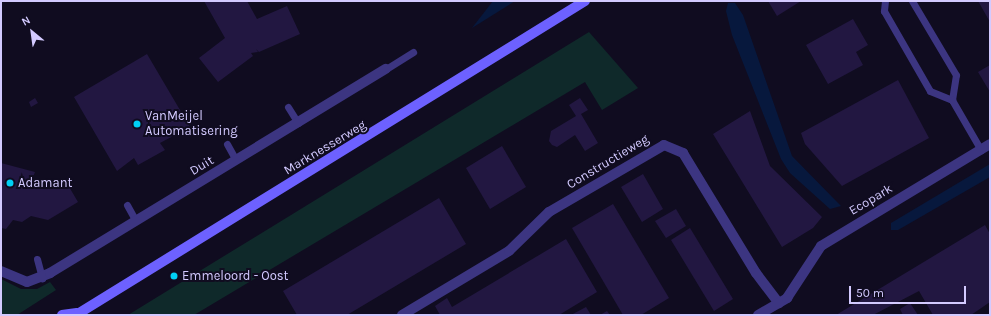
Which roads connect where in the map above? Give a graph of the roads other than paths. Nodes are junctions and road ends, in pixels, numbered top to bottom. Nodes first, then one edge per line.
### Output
1 (585, 1) edge
2 (885, 1) edge
3 (912, 1) edge
4 (413, 52) dead end
5 (386, 69) joint
6 (952, 100) junction
7 (288, 107) dead end
8 (298, 123) junction
9 (227, 144) dead end
10 (990, 144) edge
11 (980, 150) junction
12 (236, 160) junction
13 (127, 205) dead end
14 (136, 221) junction
15 (37, 259) dead end
16 (1, 271) edge
17 (42, 278) junction
18 (783, 301) junction
19 (77, 314) edge
20 (62, 315) edge
21 (402, 315) edge
22 (758, 315) edge

1 - 19 main road, Marknesserweg
2 - 6 lane
3 - 6 lane
4 - 5 lane, Duit
5 - 8 street, Duit
6 - 11 lane
7 - 8 lane
8 - 12 street, Duit
9 - 12 lane
10 - 11 street, Ecopark
11 - 18 street, Ecopark
12 - 14 street, Duit
13 - 14 lane
14 - 17 street, Duit
15 - 17 lane
16 - 17 street, Duit
18 - 21 street, Constructieweg
18 - 22 street
19 - 20 main road, Marknesserweg

